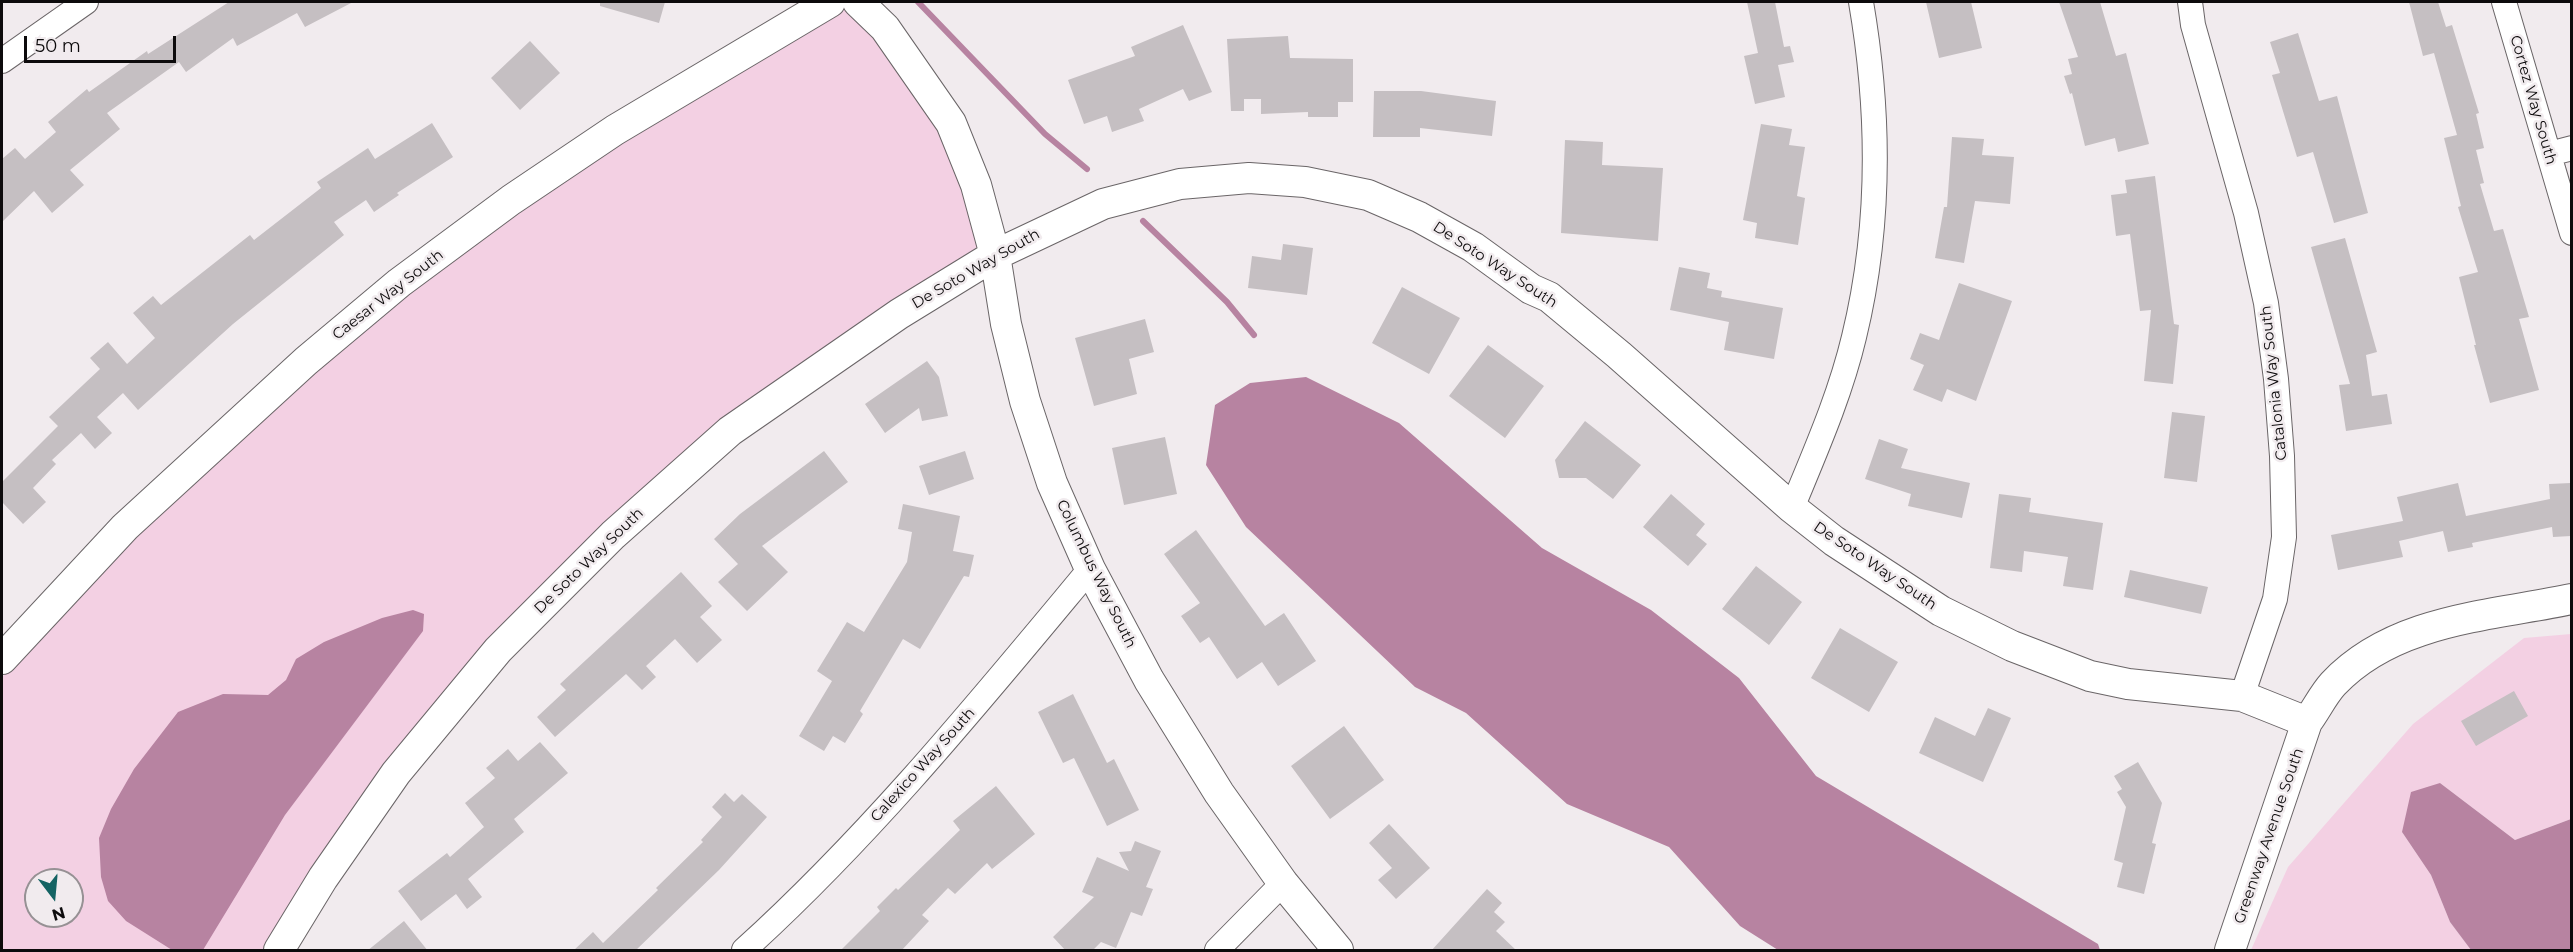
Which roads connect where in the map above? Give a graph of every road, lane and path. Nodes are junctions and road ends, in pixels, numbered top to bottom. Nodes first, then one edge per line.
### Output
1 (86, 2) edge
2 (830, 2) edge
3 (858, 2) edge
4 (1861, 2) edge
5 (2190, 2) edge
6 (2504, 2) edge
7 (2, 61) edge
8 (2560, 151) edge
9 (2571, 233) edge
10 (994, 255) junction
11 (1792, 508) junction
12 (1090, 569) junction
13 (2571, 599) edge
14 (2, 659) edge
15 (2242, 696) junction
16 (2307, 722) junction
17 (1283, 883) junction
18 (279, 951) edge
19 (744, 951) edge
20 (1217, 951) edge
21 (1338, 951) edge
22 (2230, 951) edge

1 - 7 street
2 - 14 street, Caesar Way South
3 - 10 street, Columbus Way South
4 - 11 street
5 - 15 street, Catalonia Way South
6 - 8 street, Cortez Way South
8 - 9 street, Cortez Way South
10 - 11 street, De Soto Way South
10 - 12 street, Columbus Way South
10 - 18 street, De Soto Way South
11 - 15 street, De Soto Way South
12 - 17 street, Columbus Way South
12 - 19 street, Calexico Way South
13 - 16 street
15 - 16 street, De Soto Way South
16 - 22 street, Greenway Avenue South
17 - 20 street
17 - 21 street, Columbus Way South

